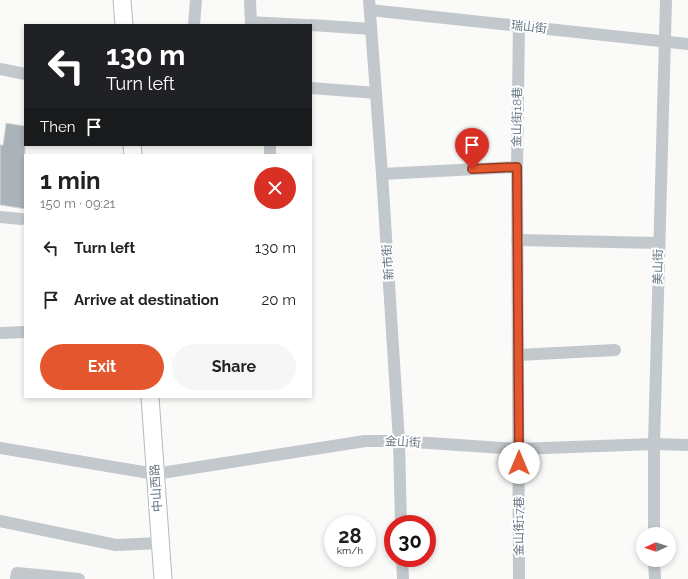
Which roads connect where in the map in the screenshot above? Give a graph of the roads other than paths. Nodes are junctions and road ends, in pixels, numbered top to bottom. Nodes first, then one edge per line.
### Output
1 (122, 0) edge
2 (196, 0) edge
3 (250, 0) edge
4 (666, 0) edge
5 (369, 5) edge
6 (124, 24) edge
7 (194, 24) edge
8 (251, 24) edge
9 (312, 25) edge
10 (519, 25) junction
11 (371, 29) junction
12 (665, 42) junction
13 (688, 44) edge
14 (0, 69) edge
15 (24, 74) edge
16 (312, 88) edge
17 (376, 93) junction
18 (517, 167) junction
19 (382, 174) junction
20 (0, 217) edge
21 (21, 219) dead end
22 (517, 240) junction
23 (659, 242) junction
24 (24, 332) edge
25 (0, 333) edge
26 (615, 350) dead end
27 (518, 355) junction
28 (150, 398) edge
29 (399, 441) junction
30 (654, 444) junction
31 (688, 445) edge
32 (0, 448) edge
33 (518, 449) junction
34 (155, 474) junction
35 (401, 515) edge
36 (0, 522) edge
37 (654, 527) edge
38 (160, 543) junction
39 (402, 567) edge
40 (654, 567) edge
41 (16, 576) edge
42 (79, 579) edge
43 (163, 579) edge
44 (403, 579) edge
45 (519, 579) edge
46 (655, 579) edge

1 - 6 main road
2 - 7 street
3 - 8 street
4 - 12 street, 美山街
5 - 10 street, 瑞山街
5 - 11 street, 新市街
9 - 11 street
10 - 12 street, 瑞山街
10 - 18 street, 金山街18巷
11 - 17 street, 新市街
12 - 13 street, 瑞山街
12 - 23 street, 美山街
14 - 15 street
16 - 17 street
17 - 19 street, 新市街
18 - 19 street
18 - 22 street, 金山街18巷
19 - 29 street, 新市街
20 - 21 street
22 - 23 street
22 - 27 street, 金山街18巷
23 - 30 street, 美山街
24 - 25 street
26 - 27 street
27 - 33 street, 金山街18巷
28 - 34 main road, 中山西路
29 - 33 street, 金山街
29 - 34 street, 金山街
29 - 35 street, 新市街
30 - 31 street, 金山街
30 - 33 street, 金山街
30 - 37 street, 美山街
32 - 34 street, 金山街
33 - 45 street, 金山街17巷
34 - 38 main road, 中山西路
36 - 38 street
38 - 43 main road, 中山西路
39 - 44 street
40 - 46 street
41 - 42 street

